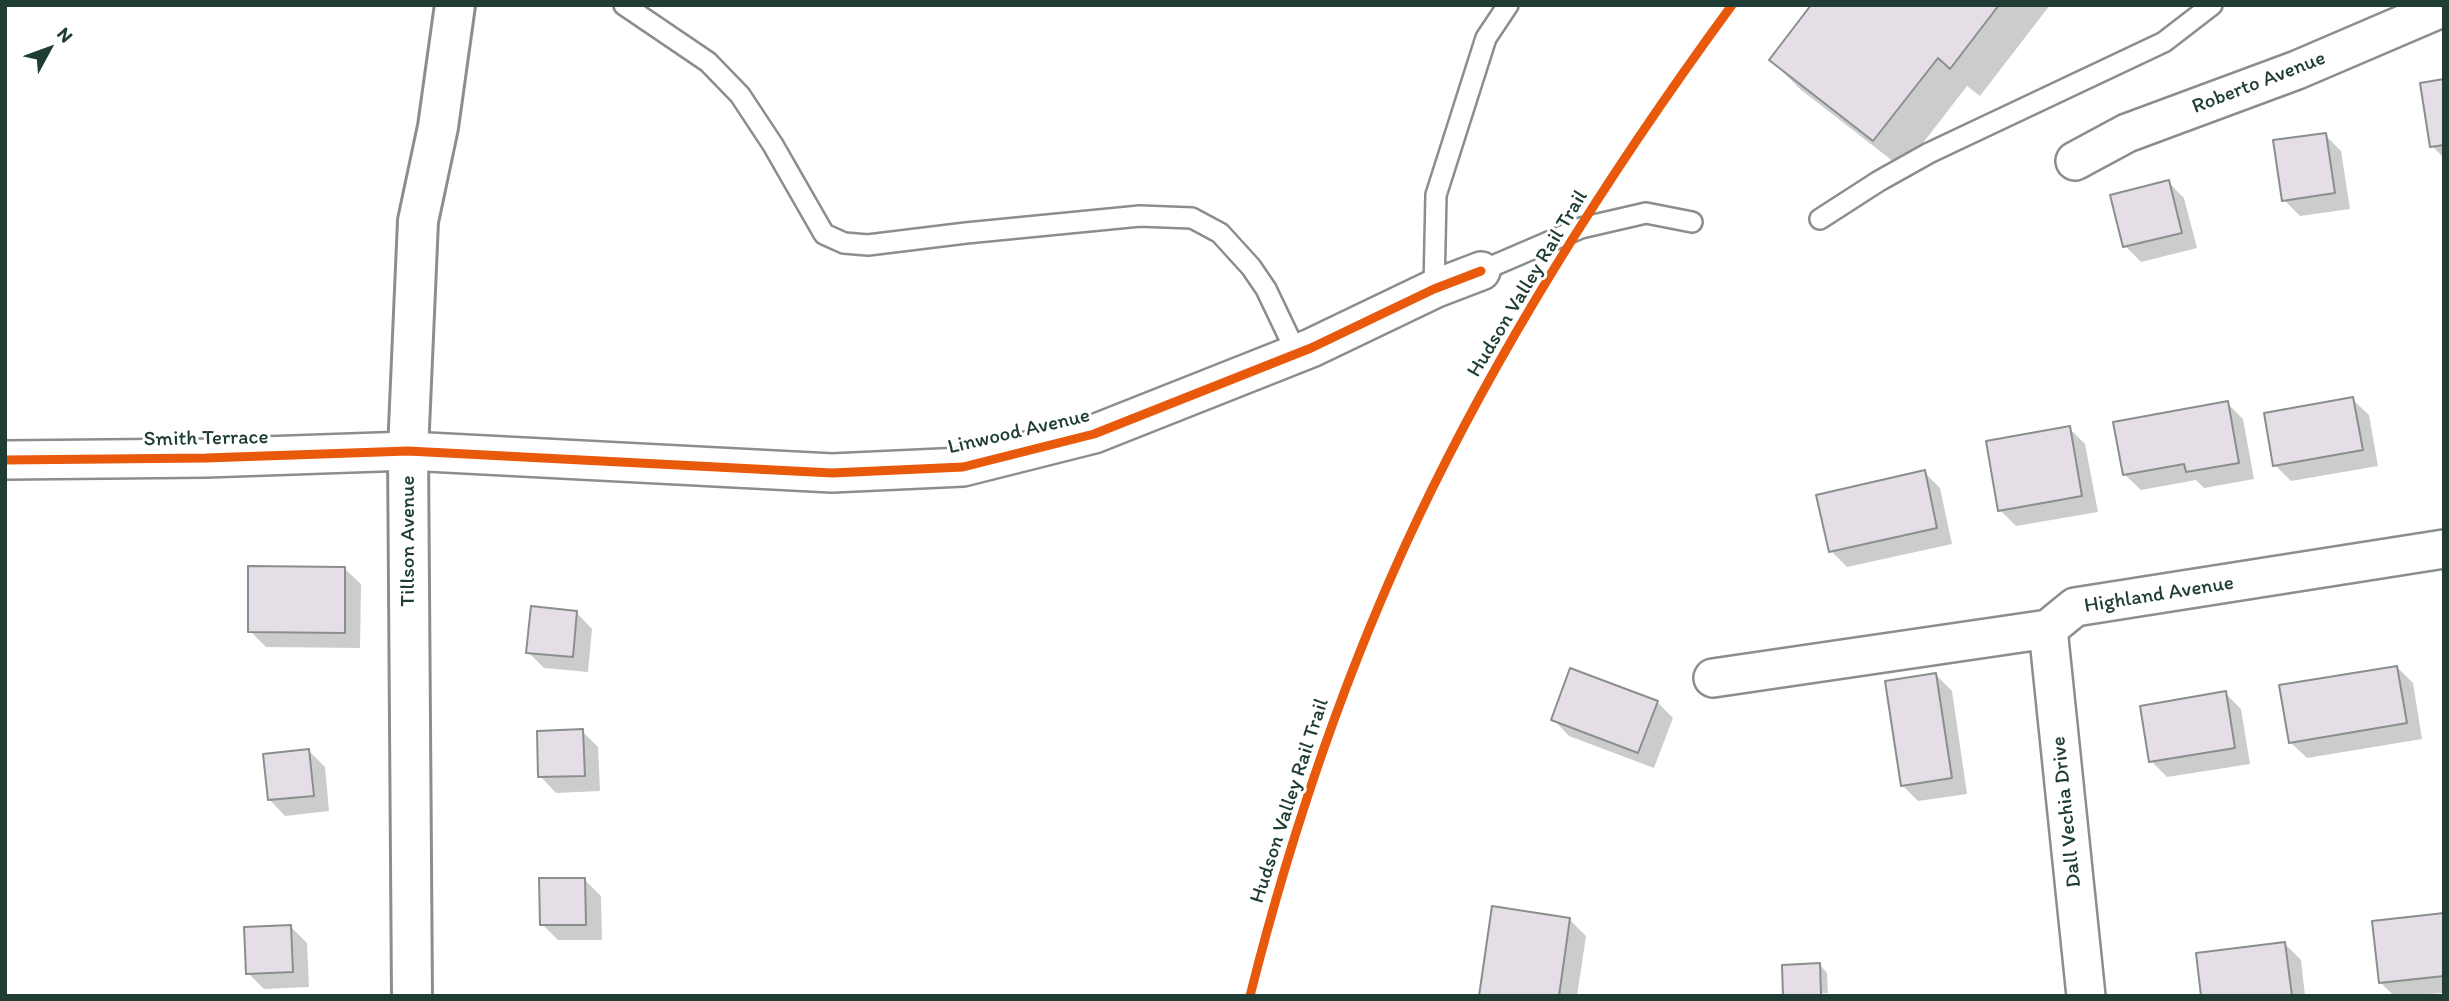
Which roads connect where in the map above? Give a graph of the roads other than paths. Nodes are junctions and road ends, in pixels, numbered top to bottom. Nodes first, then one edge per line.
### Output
1 (455, 5) edge
2 (624, 5) edge
3 (1508, 5) edge
4 (2212, 5) edge
5 (2444, 6) edge
6 (2076, 160) dead end
7 (1819, 219) dead end
8 (1692, 222) dead end
9 (1481, 271) joint
10 (1434, 289) junction
11 (1297, 354) junction
12 (408, 451) junction
13 (5, 460) edge
14 (2444, 549) edge
15 (2048, 629) junction
16 (1713, 678) dead end
17 (412, 996) edge
18 (2086, 996) edge

1 - 12 street, Tillson Avenue
2 - 11 lane
3 - 10 lane
4 - 7 lane
5 - 6 street, Roberto Avenue
8 - 9 lane, Linwood Avenue
9 - 10 street, Linwood Avenue
10 - 11 street, Linwood Avenue
11 - 12 street, Linwood Avenue
12 - 13 street, Smith Terrace
12 - 17 street, Tillson Avenue
14 - 15 street, Highland Avenue
15 - 16 street, Highland Avenue
15 - 18 street, Dall Vechia Drive

